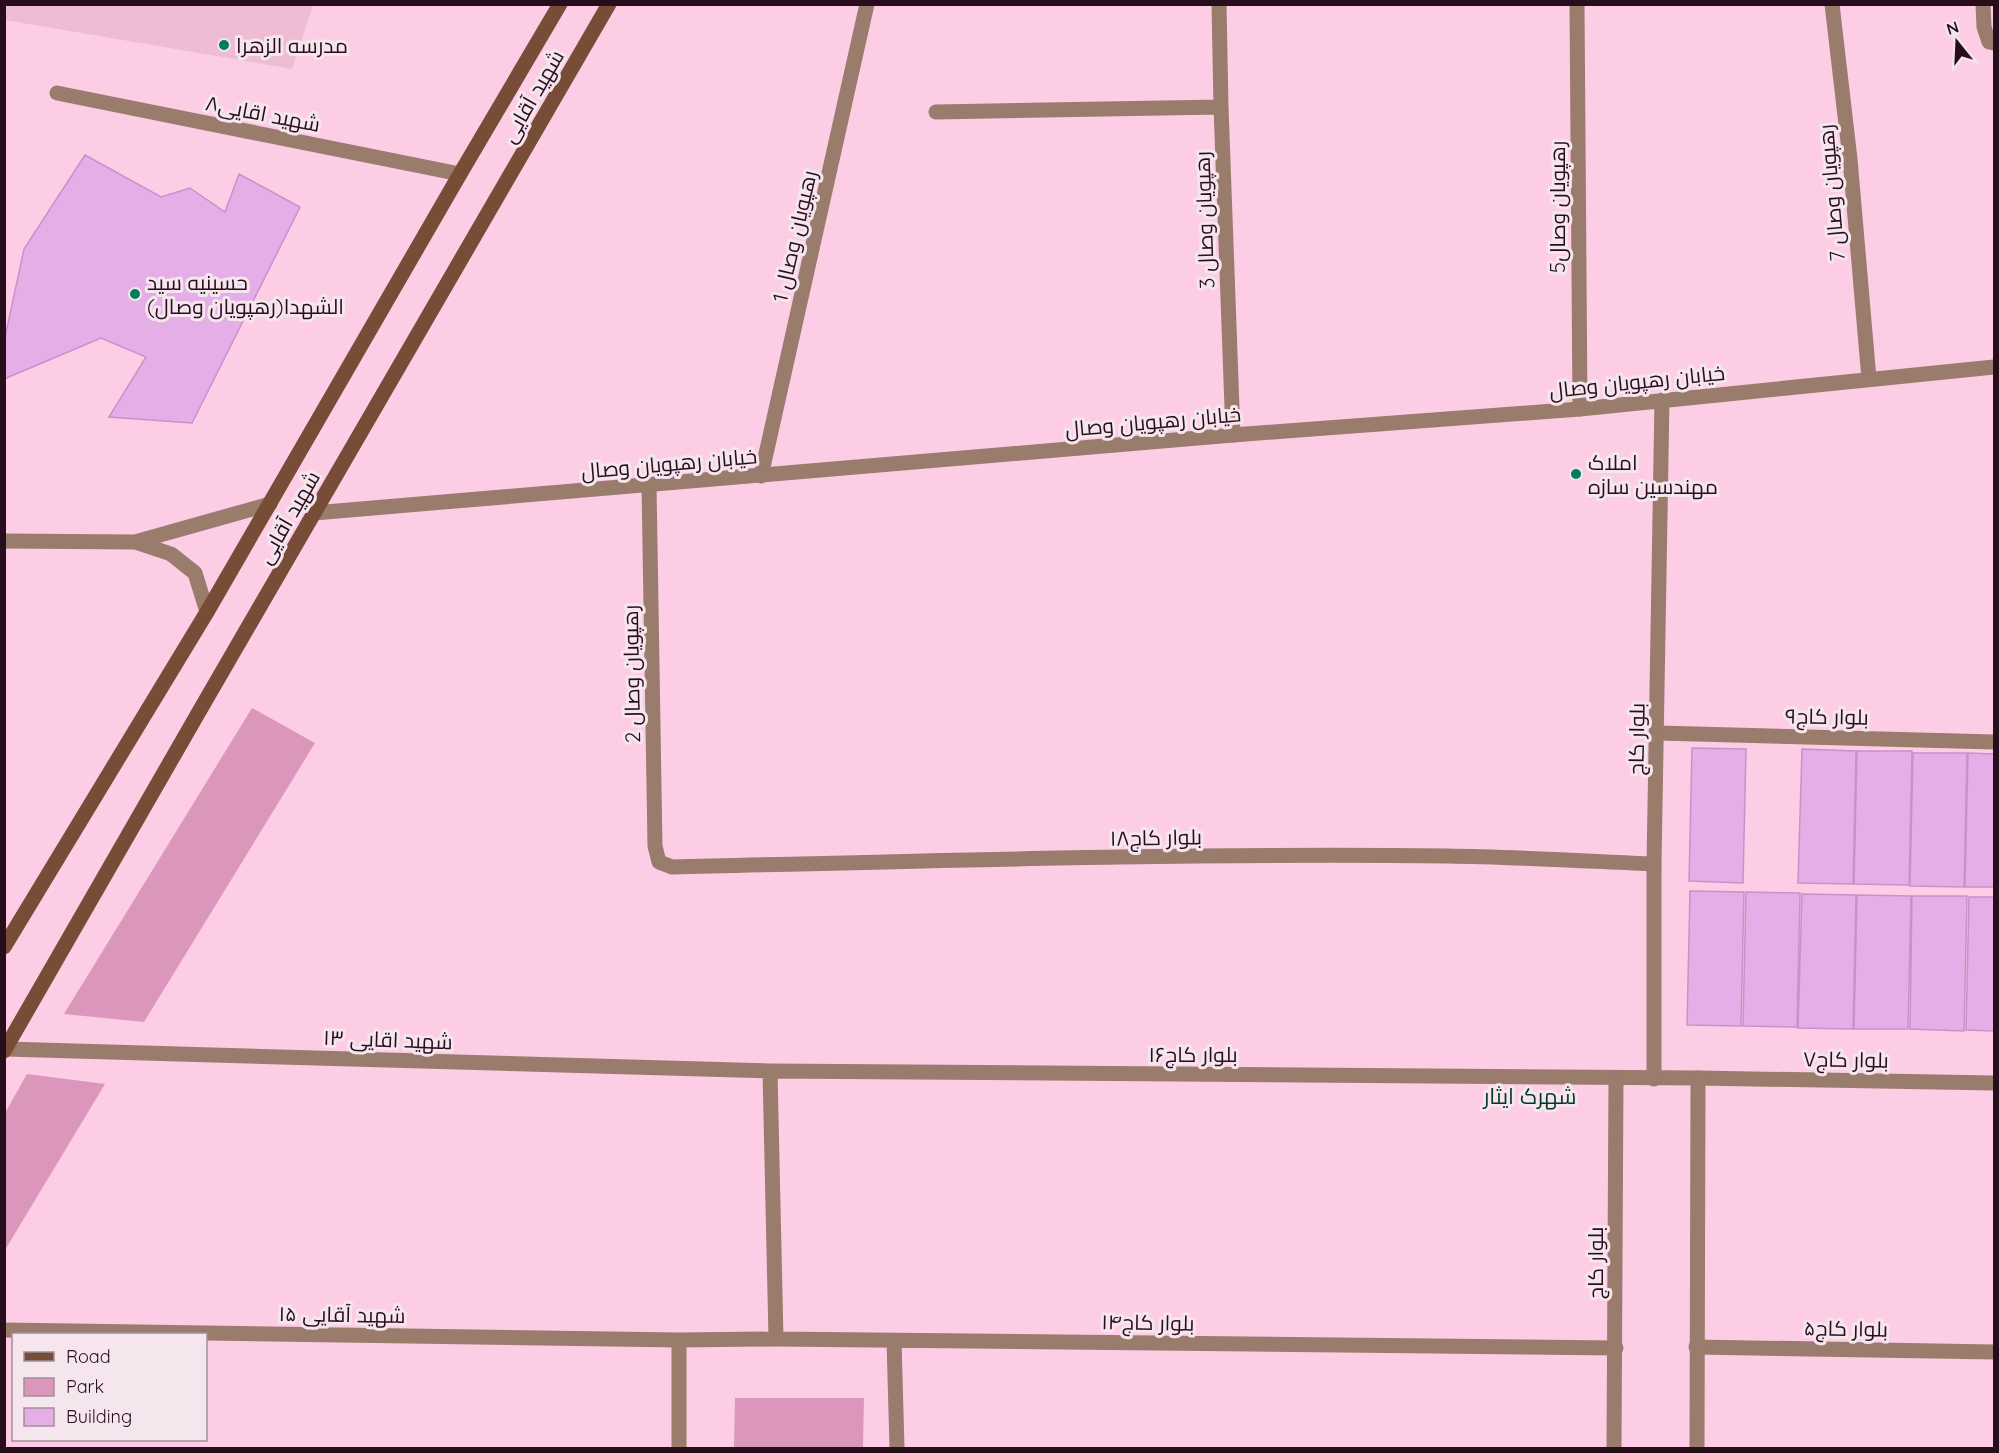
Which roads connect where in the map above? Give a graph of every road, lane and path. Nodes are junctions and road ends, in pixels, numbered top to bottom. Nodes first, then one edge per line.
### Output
1 (560, 4) edge
2 (609, 4) edge
3 (867, 4) edge
4 (1219, 4) edge
5 (1577, 4) edge
6 (1832, 4) edge
7 (1983, 4) edge
8 (1995, 43) edge
9 (57, 93) dead end
10 (1221, 107) junction
11 (936, 112) dead end
12 (460, 174) junction
13 (1995, 367) edge
14 (1869, 379) junction
15 (1662, 400) junction
16 (1580, 409) junction
17 (1233, 435) junction
18 (761, 476) junction
19 (649, 485) junction
20 (270, 504) junction
21 (314, 513) junction
22 (4, 541) edge
23 (135, 542) junction
24 (207, 612) junction
25 (1658, 733) junction
26 (1995, 742) edge
27 (659, 862) joint
28 (1654, 864) junction
29 (7, 938) edge
30 (5, 1050) edge
31 (770, 1071) junction
32 (1616, 1078) junction
33 (1654, 1078) junction
34 (1698, 1078) junction
35 (1995, 1083) edge
36 (4, 1330) edge
37 (206, 1333) edge
38 (207, 1333) edge
39 (776, 1339) junction
40 (679, 1340) junction
41 (894, 1340) junction
42 (1696, 1347) junction
43 (1616, 1348) junction
44 (1995, 1352) edge
45 (679, 1449) edge
46 (897, 1449) edge
47 (1614, 1449) edge
48 (1697, 1449) edge

1 - 12 main road, شهید آقایی
2 - 21 main road, شهید آقایی
3 - 18 street, 1 رهپویان وصال
4 - 10 street, 3 رهپویان وصال
5 - 16 street, رهپویان وصال5
6 - 14 street, 7 رهپویان وصال
7 - 8 street
9 - 12 street, شهید اقایی۸
10 - 11 street
10 - 17 street, 3 رهپویان وصال
12 - 20 main road, شهید آقایی
13 - 14 street, خیابان رهپویان وصال
14 - 15 street, خیابان رهپویان وصال
15 - 16 street, خیابان رهپویان وصال
15 - 25 street, بلوار کاج
16 - 17 street, خیابان رهپویان وصال
17 - 18 street, خیابان رهپویان وصال
18 - 19 street, خیابان رهپویان وصال
19 - 21 street, خیابان رهپویان وصال
19 - 27 street, 2 رهپویان وصال
20 - 23 street
20 - 24 main road, شهید آقایی
21 - 30 main road, شهید آقایی
22 - 23 street
23 - 24 street
24 - 29 main road, شهید آقایی
25 - 26 street, بلوار کاج۹
25 - 28 street, بلوار کاج
27 - 28 street, بلوار کاج۱۸
28 - 33 street, بلوار کاج
30 - 31 street, شهید اقایی ۱۳
31 - 32 street, بلوار کاج۱۶
31 - 39 street
32 - 33 street, بلوار کاج۱۶
32 - 43 street, بلوار کاج
33 - 34 street, بلوار کاج۷
34 - 35 street, بلوار کاج۷
34 - 42 street
36 - 37 street, شهید آقایی ۱۵
38 - 40 street, شهید آقایی ۱۵
39 - 40 street, بلوار کاج۱۴
39 - 41 street, بلوار کاج۱۴
40 - 45 street
41 - 43 street, بلوار کاج۱۴
41 - 46 street
42 - 44 street, بلوار کاج۵
42 - 48 street
43 - 47 street, بلوار کاج

